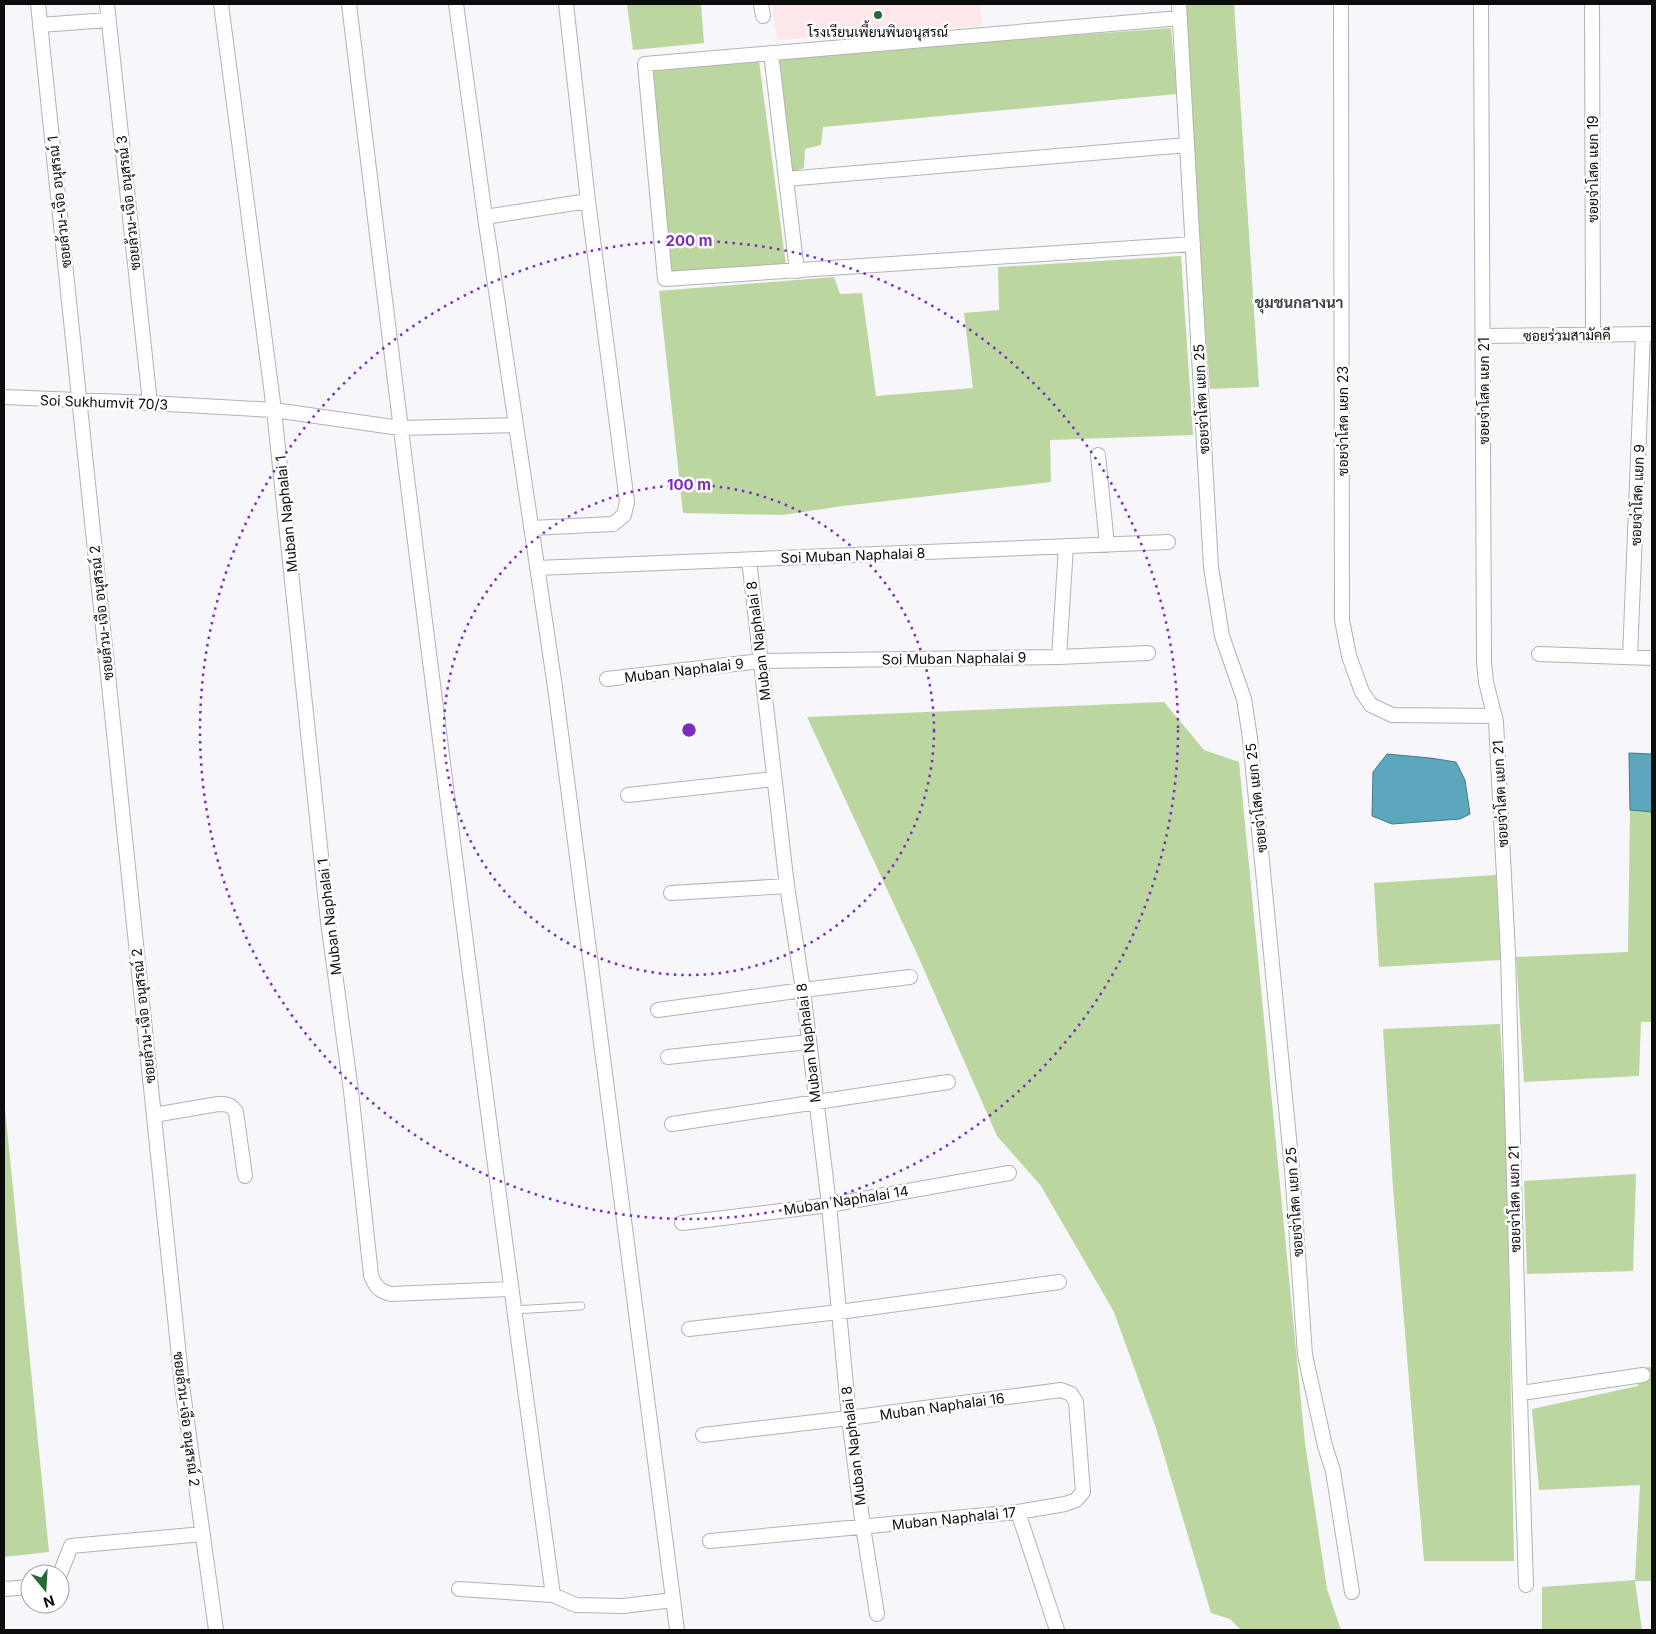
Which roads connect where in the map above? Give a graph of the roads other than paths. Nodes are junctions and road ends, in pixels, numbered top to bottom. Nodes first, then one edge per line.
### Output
1 (38, 4) edge
2 (107, 4) edge
3 (221, 4) edge
4 (349, 4) edge
5 (456, 4) edge
6 (566, 4) edge
7 (1179, 4) edge
8 (1341, 4) edge
9 (1481, 4) edge
10 (1592, 4) edge
11 (1180, 18) junction
12 (108, 20) junction
13 (40, 25) junction
14 (771, 53) junction
15 (1187, 145) junction
16 (786, 178) junction
17 (588, 200) junction
18 (486, 217) junction
19 (1192, 244) junction
20 (797, 271) junction
21 (1648, 334) edge
22 (1593, 335) junction
23 (1482, 336) junction
24 (4, 398) edge
25 (79, 401) junction
26 (150, 402) junction
27 (274, 410) junction
28 (516, 425) junction
29 (400, 428) junction
30 (1098, 455) dead end
31 (531, 528) junction
32 (1168, 542) dead end
33 (1107, 544) junction
34 (1066, 546) junction
35 (749, 560) junction
36 (537, 568) junction
37 (1148, 653) dead end
38 (1539, 654) dead end
39 (1059, 656) junction
40 (1630, 657) junction
41 (1652, 658) edge
42 (761, 662) junction
43 (607, 679) dead end
44 (1495, 716) junction
45 (774, 780) junction
46 (628, 795) dead end
47 (787, 886) junction
48 (671, 893) dead end
49 (910, 977) dead end
50 (802, 990) junction
51 (658, 1010) dead end
52 (809, 1042) junction
53 (668, 1057) dead end
54 (948, 1082) dead end
55 (815, 1102) junction
56 (154, 1115) junction
57 (672, 1124) dead end
58 (1009, 1173) dead end
59 (245, 1176) dead end
60 (829, 1205) junction
61 (682, 1223) dead end
62 (1059, 1282) dead end
63 (510, 1290) junction
64 (581, 1306) dead end
65 (513, 1310) junction
66 (839, 1312) junction
67 (689, 1329) dead end
68 (1643, 1375) dead end
69 (1061, 1390) joint
70 (1521, 1393) junction
71 (849, 1418) junction
72 (703, 1435) dead end
73 (1018, 1512) junction
74 (863, 1527) junction
75 (202, 1534) junction
76 (710, 1540) dead end
77 (64, 1564) edge
78 (1526, 1586) dead end
79 (20, 1588) edge
80 (4, 1589) edge
81 (459, 1589) dead end
82 (1352, 1592) dead end
83 (552, 1596) junction
84 (673, 1600) junction
85 (877, 1614) dead end
86 (216, 1630) edge
87 (677, 1630) edge
88 (1057, 1630) edge

1 - 13 street, ซอยล้วน-เจือ อนุสรณ์ 1
2 - 12 street, ซอยล้วน-เจือ อนุสรณ์ 3
3 - 27 street, Muban Naphalai 1
4 - 29 street
5 - 18 street
6 - 17 street
7 - 11 street, ซอยจ่าโสด แยก 25
8 - 44 street, ซอยจ่าโสด แยก 23
9 - 23 street, ซอยจ่าโสด แยก 21
10 - 22 street, ซอยจ่าโสด แยก 19
11 - 14 street
11 - 15 street, ซอยจ่าโสด แยก 25
12 - 13 street
12 - 26 street, ซอยล้วน-เจือ อนุสรณ์ 3
13 - 25 street, ซอยล้วน-เจือ อนุสรณ์ 1
14 - 16 street
14 - 20 street
15 - 16 street
15 - 19 street, ซอยจ่าโสด แยก 25
16 - 20 street
17 - 18 street
17 - 31 street
18 - 28 street
19 - 20 street
19 - 82 street, ซอยจ่าโสด แยก 25
21 - 22 street, ซอยร่วมสามัคคี
21 - 40 street, ซอยจ่าโสด แยก 9
22 - 23 street, ซอยร่วมสามัคคี
23 - 44 street, ซอยจ่าโสด แยก 21
24 - 25 street, Soi Sukhumvit 70/3
25 - 26 street, Soi Sukhumvit 70/3
25 - 56 street, ซอยล้วน-เจือ อนุสรณ์ 2
26 - 27 street, Soi Sukhumvit 70/3
27 - 29 street, Soi Sukhumvit 70/3
27 - 63 street, Muban Naphalai 1
28 - 29 street, Soi Sukhumvit 70/3
28 - 31 street
29 - 63 street
30 - 33 street
31 - 36 street
32 - 33 street, Soi Muban Naphalai 8
33 - 34 street, Soi Muban Naphalai 8
34 - 35 street, Soi Muban Naphalai 8
34 - 39 street
35 - 36 street, Soi Muban Naphalai 8
35 - 42 street, Muban Naphalai 8
36 - 84 street
37 - 39 street, Soi Muban Naphalai 9
38 - 40 street
39 - 42 street, Soi Muban Naphalai 9
40 - 41 street
42 - 43 street, Muban Naphalai 9
42 - 45 street, Muban Naphalai 8
44 - 70 street, ซอยจ่าโสด แยก 21
45 - 46 street
45 - 47 street, Muban Naphalai 8
47 - 48 street
47 - 50 street, Muban Naphalai 8
49 - 50 street
50 - 51 street
50 - 52 street, Muban Naphalai 8
52 - 53 street
52 - 55 street, Muban Naphalai 8
54 - 55 street
55 - 57 street
55 - 60 street, Muban Naphalai 8
56 - 59 street
56 - 75 street, ซอยล้วน-เจือ อนุสรณ์ 2
58 - 60 street, Muban Naphalai 14
60 - 61 street, Muban Naphalai 14
60 - 66 street, Muban Naphalai 8
62 - 66 street
63 - 65 street
64 - 65 lane
65 - 83 street
66 - 67 street
66 - 71 street, Muban Naphalai 8
68 - 70 street
69 - 71 street, Muban Naphalai 16
69 - 73 street, Muban Naphalai 17
70 - 78 street, ซอยจ่าโสด แยก 21
71 - 72 street, Muban Naphalai 16
71 - 74 street, Muban Naphalai 8
73 - 74 street, Muban Naphalai 17
73 - 88 street
74 - 76 street, Muban Naphalai 17
74 - 85 street, Muban Naphalai 8
75 - 77 street
75 - 86 street, ซอยล้วน-เจือ อนุสรณ์ 2
79 - 80 street
81 - 83 street
83 - 84 street
84 - 87 street

